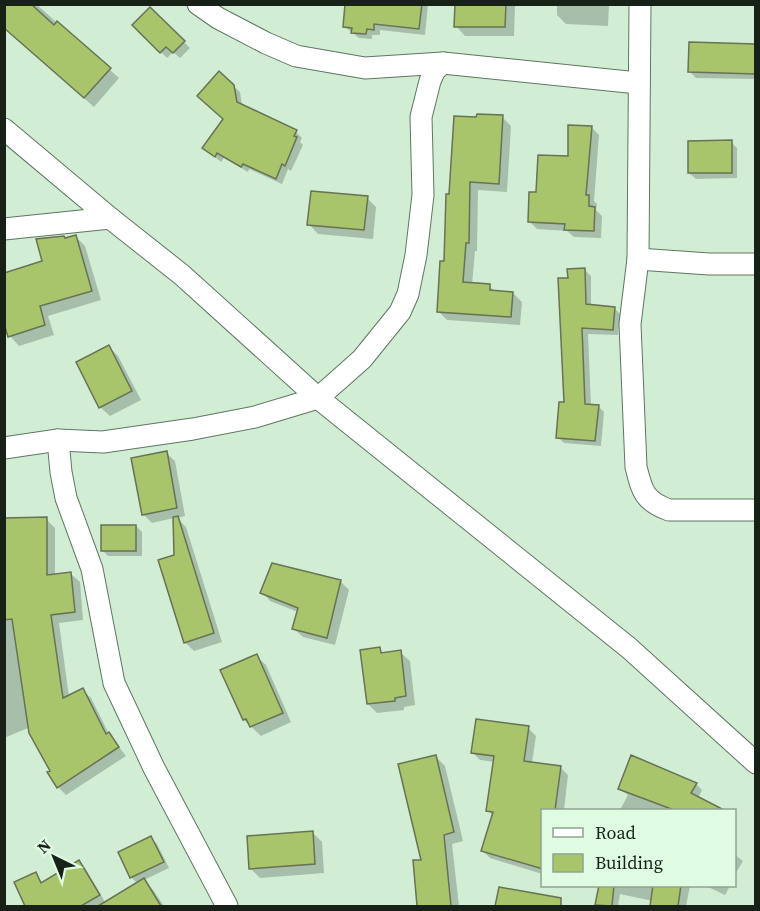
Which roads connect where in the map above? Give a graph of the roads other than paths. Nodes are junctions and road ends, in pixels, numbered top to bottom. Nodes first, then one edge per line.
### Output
1 (198, 4) edge
2 (640, 4) edge
3 (443, 63) junction
4 (638, 83) junction
5 (4, 129) edge
6 (110, 218) junction
7 (4, 229) edge
8 (638, 259) junction
9 (756, 264) edge
10 (318, 398) junction
11 (58, 440) junction
12 (4, 448) edge
13 (756, 510) edge
14 (756, 763) edge
15 (228, 906) edge

1 - 3 street
2 - 4 street
3 - 4 street
3 - 10 street
4 - 8 street
5 - 6 street
6 - 7 street
6 - 10 street
8 - 9 street
8 - 13 street
10 - 11 street
10 - 14 street
11 - 12 street
11 - 15 street

